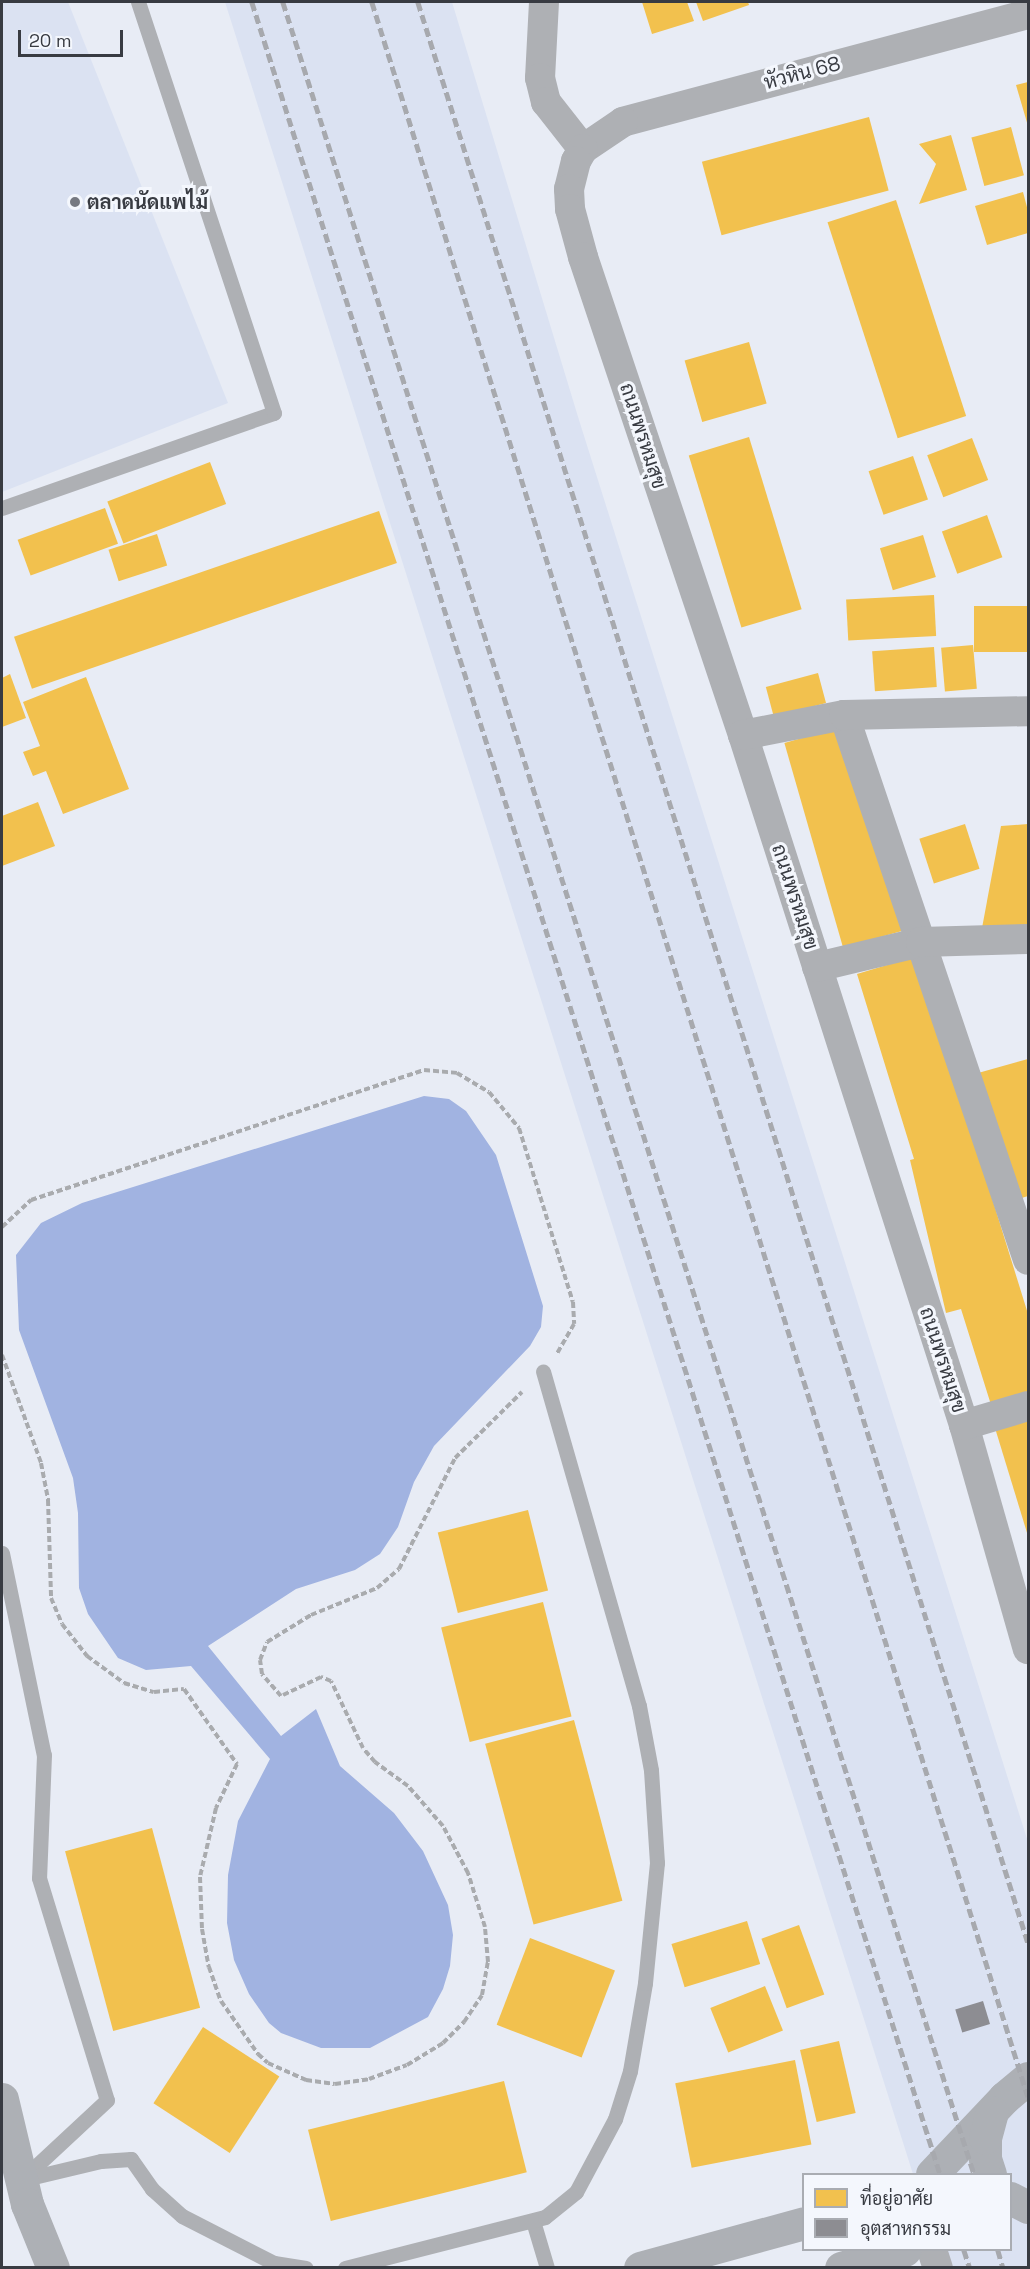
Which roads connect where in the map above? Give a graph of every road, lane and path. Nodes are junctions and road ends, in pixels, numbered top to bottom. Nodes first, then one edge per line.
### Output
1 (138, 2) edge
2 (544, 2) edge
3 (1021, 10) edge
4 (583, 149) junction
5 (2, 508) edge
6 (1029, 711) edge
7 (844, 715) junction
8 (743, 735) junction
9 (1029, 939) edge
10 (921, 942) junction
11 (817, 967) junction
12 (2, 1227) edge
13 (1029, 1260) edge
14 (2, 1355) edge
15 (543, 1371) junction
16 (1029, 1406) edge
17 (964, 1425) junction
18 (2, 1553) edge
19 (1028, 1647) edge
20 (1029, 2078) edge
21 (2, 2099) edge
22 (992, 2112) junction
23 (934, 2173) edge
24 (989, 2173) edge
25 (11, 2183) edge
26 (1012, 2198) edge
27 (1029, 2207) edge
28 (1029, 2217) edge
29 (533, 2221) junction
30 (1012, 2222) edge
31 (802, 2224) edge
32 (901, 2251) edge
33 (932, 2251) edge
34 (53, 2268) edge
35 (306, 2268) edge
36 (345, 2268) edge
37 (547, 2268) edge
38 (640, 2268) edge
39 (841, 2268) edge
40 (938, 2268) edge

1 - 5 lane
2 - 4 street
3 - 4 street, หัวหิน 68
4 - 8 street, ถนนพรหมสุข
6 - 7 street
7 - 8 street
7 - 10 street
8 - 11 street, ถนนพรหมสุข
9 - 10 street
10 - 11 street
10 - 13 street
11 - 17 street, ถนนพรหมสุข
12 - 15 path
14 - 15 path
15 - 29 lane
16 - 17 street
17 - 19 street, ถนนพรหมสุข
18 - 25 lane
20 - 22 main road
21 - 25 main road
22 - 23 main road
22 - 24 main road
25 - 34 main road
25 - 35 lane
26 - 27 main road
28 - 30 main road
29 - 36 lane
29 - 37 lane
31 - 38 main road
32 - 39 main road
33 - 40 street

